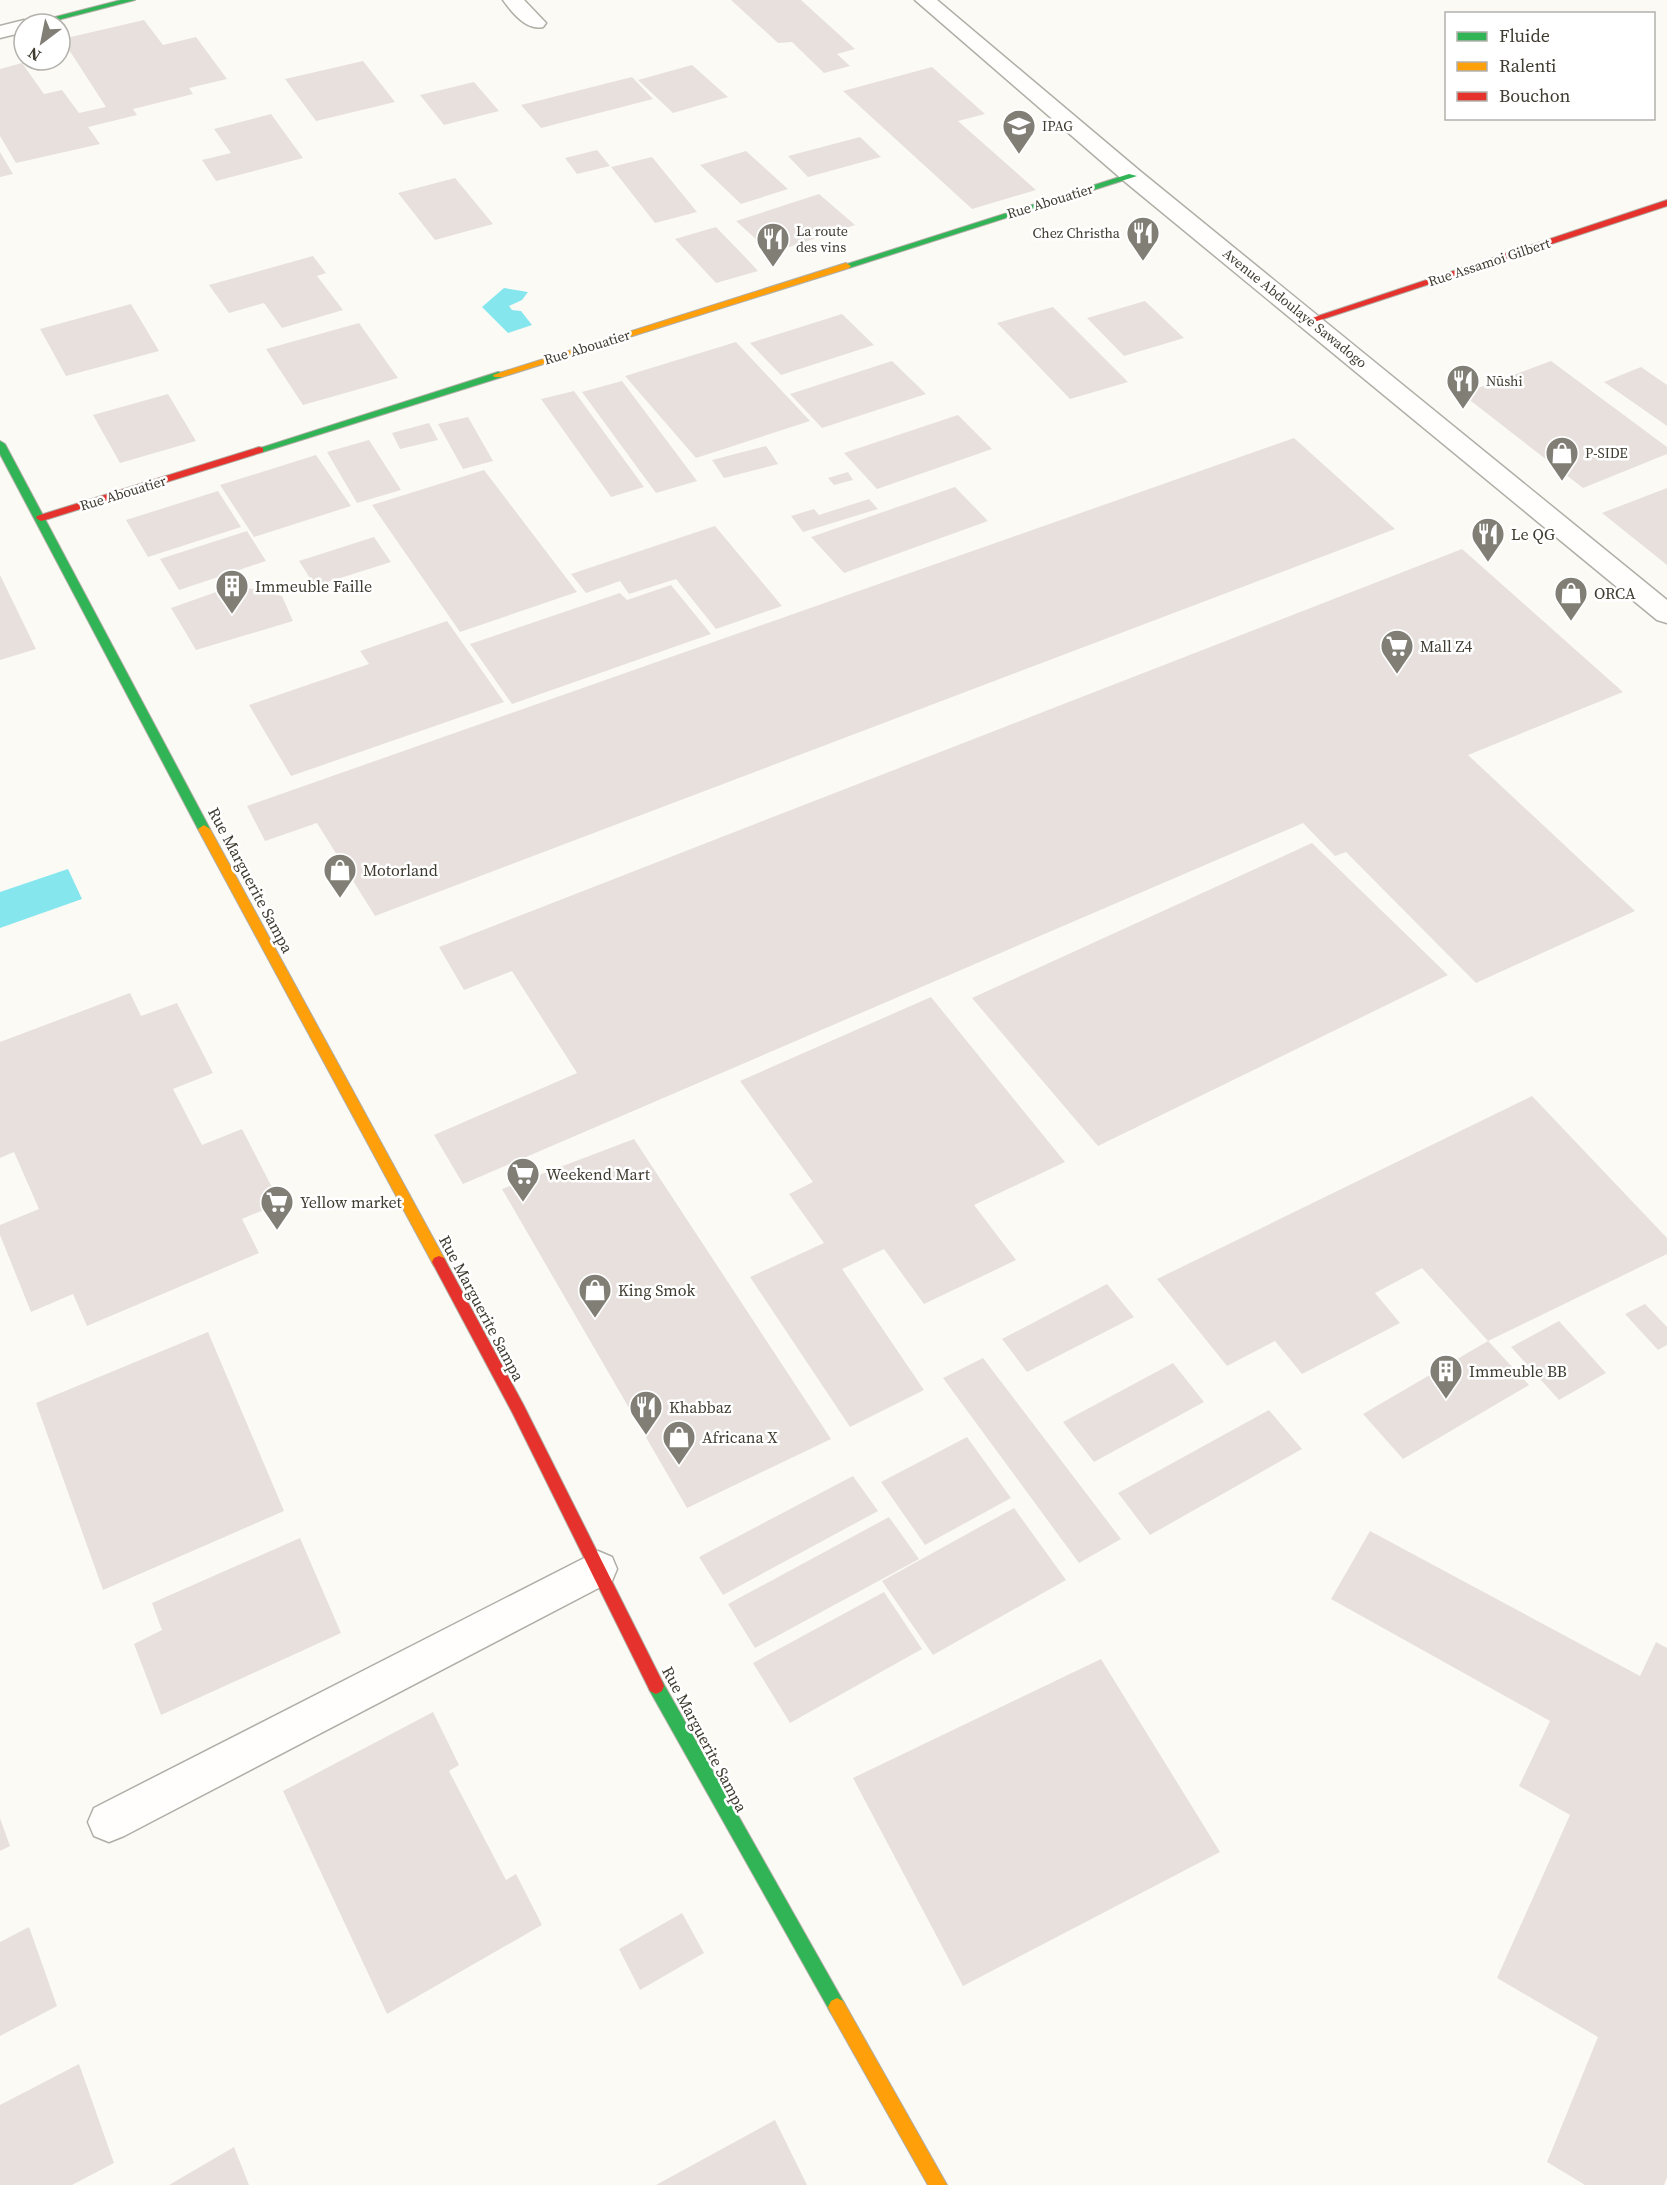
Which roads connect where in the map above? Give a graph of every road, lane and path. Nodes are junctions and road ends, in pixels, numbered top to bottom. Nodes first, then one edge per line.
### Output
1 (131, 0) edge
2 (513, 0) edge
3 (925, 0) edge
4 (72, 14) edge
5 (536, 23) dead end
6 (1132, 176) junction
7 (1667, 203) edge
8 (1311, 320) junction
9 (0, 444) edge
10 (41, 518) junction
11 (1667, 614) edge
12 (598, 1569) junction
13 (109, 1822) dead end
14 (938, 2185) edge

1 - 4 street
2 - 5 street
3 - 6 street, Avenue Abdoulaye Sawadogo
6 - 8 street, Avenue Abdoulaye Sawadogo
6 - 10 street, Rue Abouatier
7 - 8 street, Rue Assamoi Gilbert
8 - 11 street, Avenue Abdoulaye Sawadogo
9 - 10 street, Rue Marguerite Sampa
10 - 12 street, Rue Marguerite Sampa
12 - 13 street
12 - 14 street, Rue Marguerite Sampa

